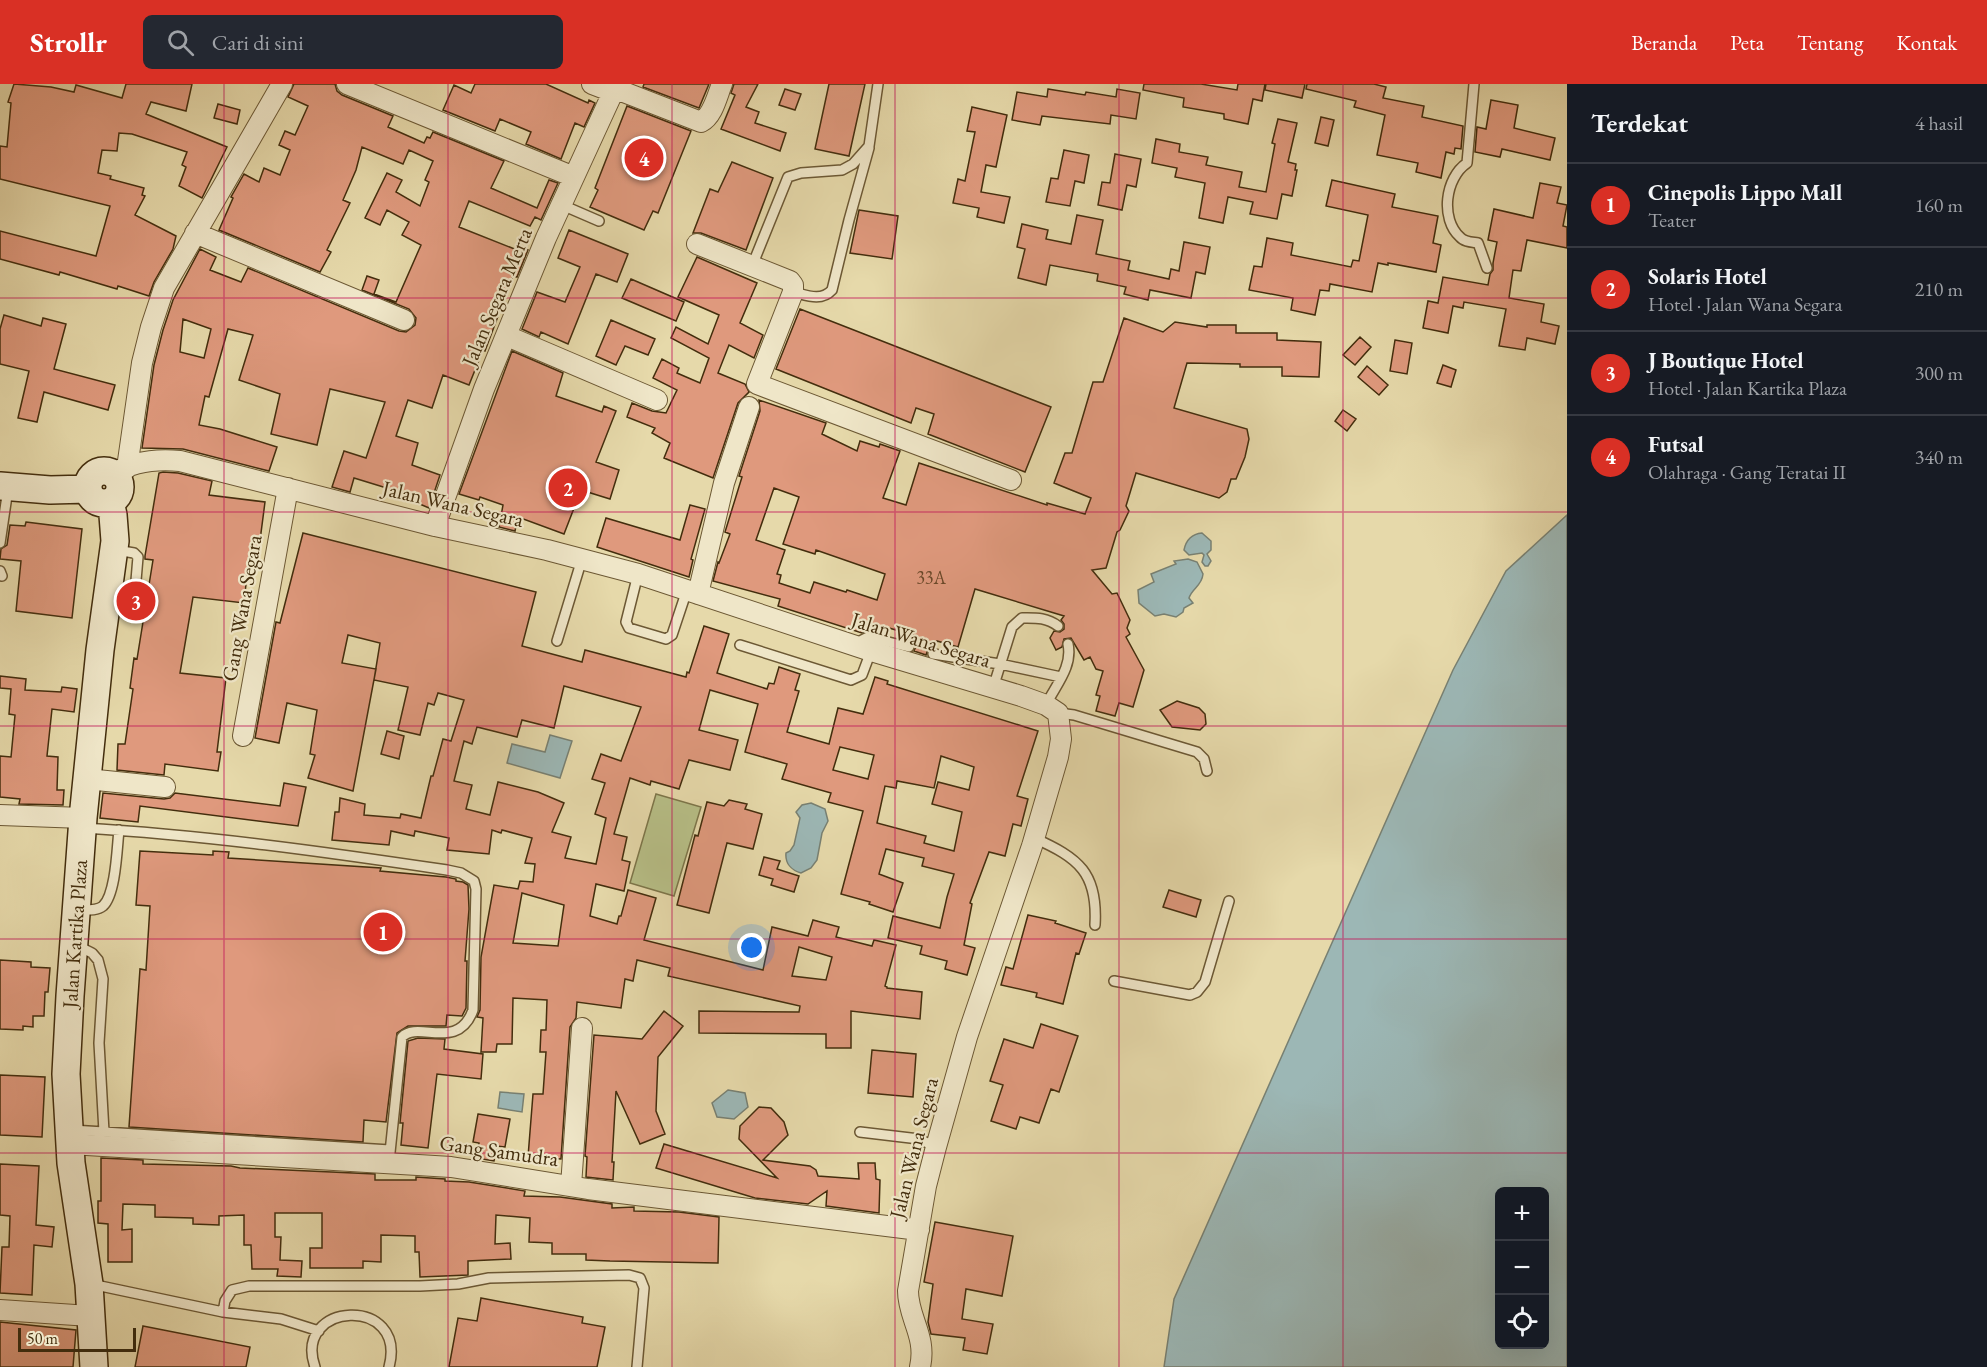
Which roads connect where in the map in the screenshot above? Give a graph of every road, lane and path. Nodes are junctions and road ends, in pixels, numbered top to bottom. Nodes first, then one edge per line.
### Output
1 (282, 84) edge
2 (347, 84) edge
3 (592, 84) edge
4 (722, 84) edge
5 (878, 84) edge
6 (1474, 84) edge
7 (624, 89) edge
8 (870, 146) junction
9 (574, 177) junction
10 (562, 205) junction
11 (599, 222) dead end
12 (195, 232) junction
13 (697, 244) dead end
14 (752, 266) junction
15 (1487, 268) dead end
16 (793, 292) junction
17 (404, 320) dead end
18 (507, 336) junction
19 (657, 400) dead end
20 (749, 407) dead end
21 (120, 471) junction
22 (1011, 480) dead end
23 (4, 486) edge
24 (288, 488) junction
25 (99, 496) junction
26 (435, 526) junction
27 (0, 543) edge
28 (582, 560) junction
29 (638, 574) junction
30 (693, 592) junction
31 (1058, 626) dead end
32 (557, 641) dead end
33 (1068, 644) dead end
34 (740, 645) dead end
35 (909, 647) dead end
36 (863, 649) junction
37 (933, 654) dead end
38 (1000, 664) junction
39 (1061, 677) junction
40 (993, 688) junction
41 (1052, 709) junction
42 (243, 736) dead end
43 (1207, 771) dead end
44 (87, 778) junction
45 (165, 787) dead end
46 (0, 815) edge
47 (83, 823) junction
48 (118, 830) junction
49 (1034, 838) junction
50 (1228, 901) dead end
51 (76, 910) junction
52 (1095, 925) dead end
53 (74, 944) junction
54 (1114, 981) dead end
55 (582, 1028) dead end
56 (104, 1132) junction
57 (860, 1132) dead end
58 (70, 1137) junction
59 (936, 1147) junction
60 (390, 1156) junction
61 (571, 1186) junction
62 (919, 1230) junction
63 (89, 1284) junction
64 (0, 1310) edge
65 (223, 1312) junction
66 (90, 1316) junction
67 (319, 1331) junction
68 (94, 1367) edge
69 (315, 1367) edge
70 (389, 1367) edge
71 (637, 1367) edge
72 (920, 1367) edge

1 - 12 street
2 - 9 street
3 - 7 street
4 - 7 street
5 - 8 lane
6 - 15 lane
7 - 9 street, Jalan Segara Merta
8 - 14 lane
8 - 16 lane
9 - 10 street, Jalan Segara Merta
10 - 11 lane
10 - 18 street, Jalan Segara Merta
12 - 17 street
12 - 21 street
13 - 14 street
14 - 16 street
16 - 22 street
18 - 19 street
18 - 26 street, Jalan Segara Merta
20 - 30 street
21 - 24 street, Jalan Wana Segara
21 - 25 main road
23 - 25 main road
23 - 27 lane
24 - 26 street, Jalan Wana Segara
24 - 42 street, Gang Wana Segara
25 - 44 main road, Jalan Kartika Plaza
26 - 28 street, Jalan Wana Segara
28 - 29 street, Jalan Wana Segara
28 - 32 lane
29 - 30 street, Jalan Wana Segara
29 - 30 lane
30 - 36 street, Jalan Wana Segara
31 - 38 lane
33 - 39 lane
34 - 36 lane
35 - 36 lane
36 - 40 street, Jalan Wana Segara
37 - 38 lane
38 - 39 lane
38 - 40 lane
39 - 41 lane
40 - 41 street, Jalan Wana Segara
41 - 43 lane
41 - 49 street, Jalan Wana Segara
44 - 45 street
44 - 47 main road, Jalan Kartika Plaza
46 - 47 street
47 - 48 lane
47 - 51 main road, Jalan Kartika Plaza
48 - 51 lane
48 - 60 lane
49 - 52 lane
49 - 59 street, Jalan Wana Segara
50 - 54 lane
51 - 53 main road, Jalan Kartika Plaza
53 - 56 lane
53 - 58 main road, Jalan Kartika Plaza
55 - 61 street
56 - 58 lane
56 - 60 lane
57 - 59 lane
58 - 60 street, Gang Samudra
58 - 63 main road, Jalan Kartika Plaza
59 - 62 street, Jalan Wana Segara
60 - 61 street, Gang Samudra
61 - 62 street, Gang Samudra
62 - 72 street, Jalan Wana Segara
63 - 65 lane
63 - 66 main road, Jalan Kartika Plaza
64 - 66 street
65 - 67 lane
65 - 71 lane
66 - 68 main road, Jalan Kartika Plaza
67 - 69 lane
67 - 70 lane

